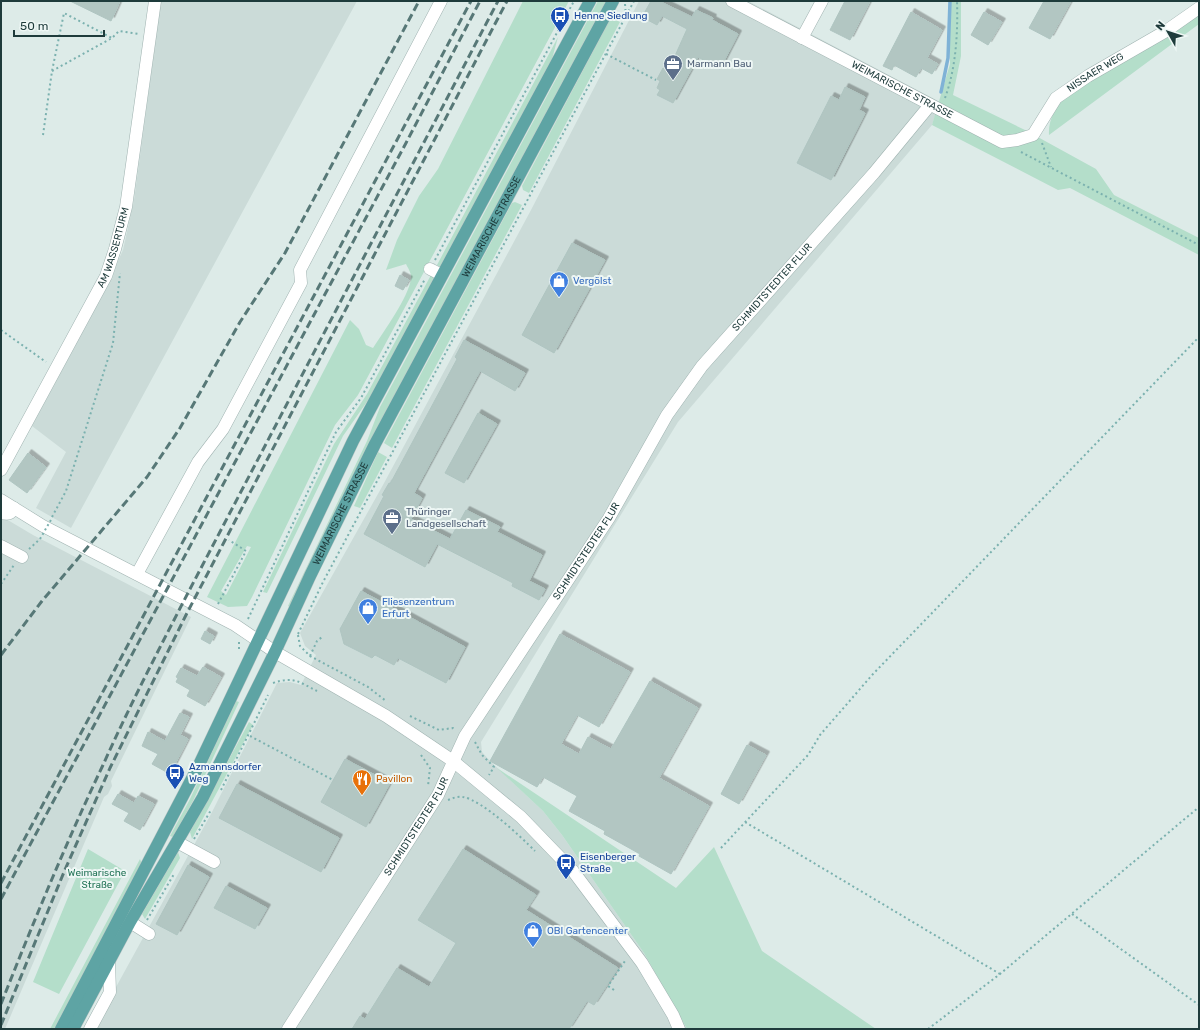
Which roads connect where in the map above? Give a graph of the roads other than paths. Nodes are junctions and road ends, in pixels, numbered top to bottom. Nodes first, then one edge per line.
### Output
1 (155, 1) edge
2 (441, 1) edge
3 (590, 1) edge
4 (613, 1) edge
5 (732, 1) edge
6 (822, 1) edge
7 (1199, 8) edge
8 (802, 38) junction
9 (935, 108) junction
10 (1002, 142) joint
11 (430, 269) road end
12 (442, 275) junction
13 (1, 470) edge
14 (1, 500) edge
15 (14, 508) junction
16 (1, 513) edge
17 (1, 546) edge
18 (22, 557) dead end
19 (137, 574) junction
20 (258, 640) junction
21 (275, 652) junction
22 (453, 762) junction
23 (177, 842) junction
24 (214, 862) dead end
25 (130, 922) junction
26 (145, 932) road end
27 (108, 962) junction
28 (61, 1029) edge
29 (73, 1029) edge
30 (90, 1029) edge
31 (288, 1029) edge
32 (679, 1029) edge

1 - 13 street, AM WASSERTURM
2 - 19 street
3 - 12 main road, WEIMARISCHE STRASSE
4 - 21 main road, WEIMARISCHE STRASSE
5 - 8 street, WEIMARISCHE STRASSE
6 - 8 street
7 - 10 street, NISSAER WEG
8 - 9 street, WEIMARISCHE STRASSE
9 - 10 street, WEIMARISCHE STRASSE
9 - 22 street, SCHMIDTSTEDTER FLUR
11 - 12 street
12 - 20 main road, WEIMARISCHE STRASSE
14 - 15 street
15 - 16 street
15 - 19 street
17 - 18 street
19 - 20 street
20 - 21 street
20 - 28 main road, WEIMARISCHE STRASSE
21 - 22 street
21 - 23 main road, WEIMARISCHE STRASSE
22 - 31 street, SCHMIDTSTEDTER FLUR
22 - 32 street
23 - 24 street
23 - 25 main road, WEIMARISCHE STRASSE
25 - 26 street
25 - 27 main road, WEIMARISCHE STRASSE
27 - 29 main road, WEIMARISCHE STRASSE
27 - 30 street

